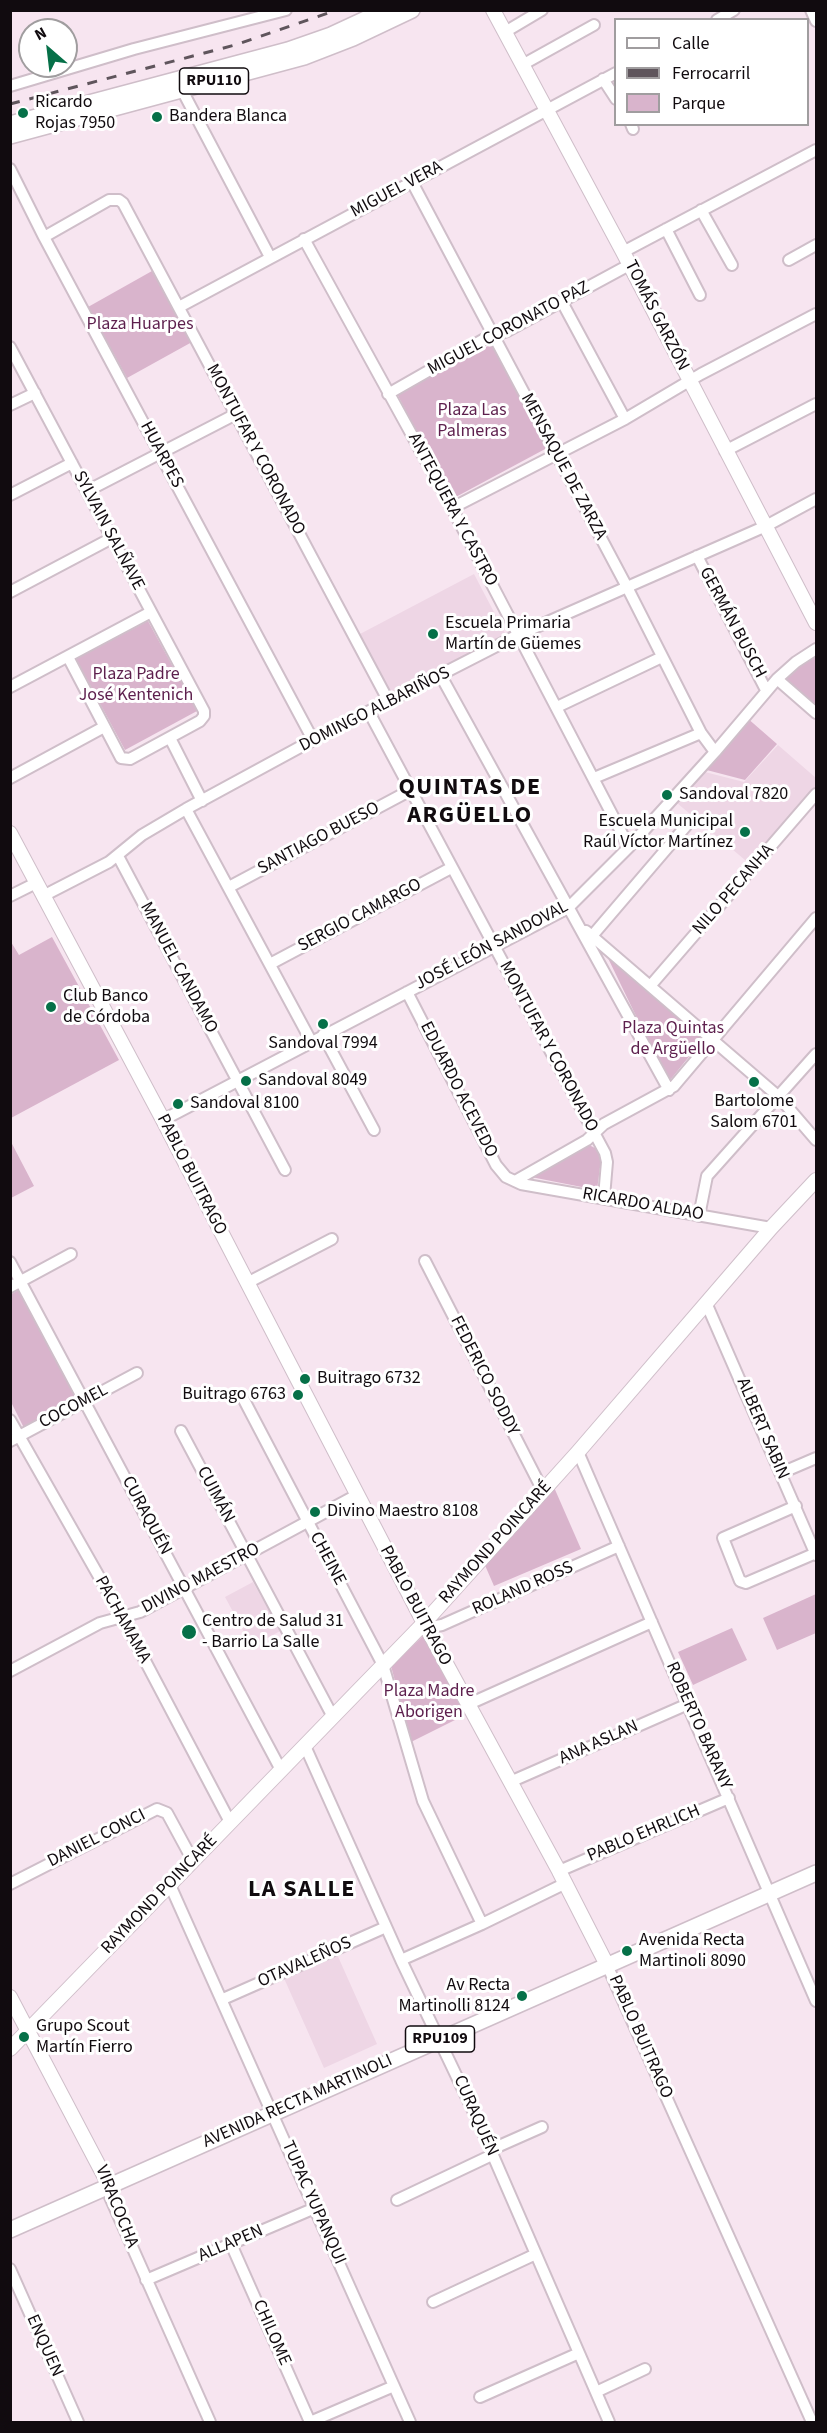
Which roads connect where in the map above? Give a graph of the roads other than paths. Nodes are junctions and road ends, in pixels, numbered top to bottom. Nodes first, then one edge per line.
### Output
1 (286, 10) edge
2 (385, 10) edge
3 (412, 10) edge
4 (493, 10) edge
5 (542, 10) edge
6 (734, 10) edge
7 (811, 10) edge
8 (720, 18) edge
9 (816, 21) edge
10 (594, 25) dead end
11 (505, 32) junction
12 (522, 64) junction
13 (196, 73) junction
14 (614, 74) edge
15 (603, 80) junction
16 (10, 86) edge
17 (182, 90) junction
18 (614, 97) edge
19 (546, 110) junction
20 (10, 124) edge
21 (10, 136) edge
22 (816, 150) edge
23 (10, 169) edge
24 (412, 182) junction
25 (701, 210) junction
26 (666, 229) junction
27 (44, 237) junction
28 (304, 239) junction
29 (816, 245) edge
30 (270, 257) junction
31 (626, 258) junction
32 (789, 260) dead end
33 (732, 266) dead end
34 (700, 295) dead end
35 (562, 302) junction
36 (179, 307) junction
37 (816, 314) edge
38 (494, 336) junction
39 (10, 347) edge
40 (690, 381) junction
41 (35, 393) junction
42 (388, 394) junction
43 (816, 404) edge
44 (10, 405) edge
45 (236, 414) junction
46 (625, 419) junction
47 (725, 451) junction
48 (160, 453) junction
49 (556, 455) junction
50 (72, 463) junction
51 (87, 491) junction
52 (10, 495) edge
53 (816, 499) edge
54 (452, 508) junction
55 (766, 526) junction
56 (112, 538) junction
57 (697, 556) junction
58 (627, 587) junction
59 (10, 592) edge
60 (151, 612) junction
61 (816, 623) edge
62 (518, 635) junction
63 (816, 649) edge
64 (68, 657) junction
65 (662, 657) junction
66 (441, 676) junction
67 (777, 679) junction
68 (10, 687) edge
69 (766, 690) junction
70 (388, 702) junction
71 (557, 707) junction
72 (369, 712) junction
73 (816, 713) edge
74 (104, 727) junction
75 (701, 733) junction
76 (170, 738) junction
77 (313, 740) junction
78 (715, 752) junction
79 (10, 778) edge
80 (594, 778) junction
81 (410, 791) junction
82 (816, 794) edge
83 (202, 801) junction
84 (186, 809) junction
85 (686, 826) dead end
86 (11, 837) edge
87 (629, 847) junction
88 (118, 856) junction
89 (451, 868) junction
90 (36, 883) junction
91 (229, 887) junction
92 (10, 896) edge
93 (43, 896) junction
94 (568, 908) junction
95 (816, 918) edge
96 (581, 927) junction
97 (592, 936) junction
98 (494, 946) junction
99 (270, 964) junction
100 (651, 985) junction
101 (408, 992) junction
102 (323, 1035) junction
103 (712, 1040) junction
104 (311, 1041) junction
105 (816, 1054) edge
106 (238, 1081) junction
107 (669, 1090) junction
108 (779, 1097) junction
109 (163, 1120) junction
110 (374, 1130) dead end
111 (595, 1134) junction
112 (816, 1140) edge
113 (285, 1170) dead end
114 (816, 1180) edge
115 (515, 1182) junction
116 (604, 1197) junction
117 (699, 1216) junction
118 (771, 1227) junction
119 (332, 1239) dead end
120 (71, 1254) dead end
121 (425, 1261) dead end
122 (10, 1262) edge
123 (247, 1283) junction
124 (16, 1284) edge
125 (707, 1305) junction
126 (136, 1373) dead end
127 (243, 1398) dead end
128 (84, 1401) junction
129 (10, 1420) edge
130 (181, 1431) dead end
131 (15, 1439) edge
132 (578, 1452) junction
133 (816, 1458) edge
134 (781, 1473) junction
135 (543, 1491) junction
136 (357, 1495) junction
137 (796, 1506) junction
138 (308, 1522) junction
139 (619, 1546) junction
140 (816, 1554) edge
141 (246, 1555) junction
142 (185, 1589) junction
143 (122, 1617) junction
144 (652, 1622) junction
145 (425, 1625) junction
146 (383, 1665) junction
147 (10, 1671) edge
148 (469, 1704) junction
149 (688, 1704) junction
150 (333, 1717) junction
151 (305, 1746) junction
152 (280, 1770) junction
153 (510, 1782) junction
154 (729, 1798) junction
155 (230, 1822) junction
156 (193, 1861) junction
157 (816, 1873) edge
158 (563, 1877) junction
159 (10, 1884) edge
160 (816, 1884) edge
161 (170, 1885) junction
162 (772, 1899) junction
163 (482, 1924) junction
164 (386, 1927) junction
165 (401, 1960) junction
166 (610, 1969) junction
167 (10, 1997) edge
168 (223, 1999) junction
169 (816, 2001) edge
170 (28, 2030) junction
171 (442, 2044) junction
172 (10, 2049) edge
173 (275, 2118) junction
174 (542, 2127) dead end
175 (491, 2152) junction
176 (110, 2192) junction
177 (397, 2200) dead end
178 (315, 2208) junction
179 (10, 2230) edge
180 (10, 2240) edge
181 (231, 2244) junction
182 (536, 2254) junction
183 (10, 2269) edge
184 (146, 2280) junction
185 (433, 2302) dead end
186 (579, 2353) junction
187 (645, 2369) dead end
188 (394, 2386) junction
189 (596, 2392) junction
190 (480, 2397) dead end
191 (78, 2422) edge
192 (210, 2422) edge
193 (310, 2422) edge
194 (410, 2422) edge
195 (609, 2422) edge
196 (812, 2422) edge

1 - 16 street
2 - 13 main road, RPU110
3 - 17 main road, RPU110
4 - 11 main road, TOMÁS GARZÓN
5 - 11 street
6 - 8 street
7 - 9 street
10 - 12 street
11 - 12 main road, TOMÁS GARZÓN
12 - 19 main road, TOMÁS GARZÓN
13 - 17 street
13 - 20 main road, RPU110
14 - 15 street, MIGUEL VERA
15 - 18 street
15 - 19 street, MIGUEL VERA
17 - 21 main road, RPU110
17 - 30 street
19 - 24 street, MIGUEL VERA
19 - 31 main road, TOMÁS GARZÓN
22 - 25 street, MIGUEL CORONATO PAZ
23 - 27 street, HUARPES
24 - 28 street, MIGUEL VERA
24 - 38 street, MENSAQUE DE ZARZA
25 - 26 street, MIGUEL CORONATO PAZ
25 - 33 street
26 - 31 street, MIGUEL CORONATO PAZ
26 - 34 street
27 - 36 street, MONTUFAR Y CORONADO
27 - 48 street, HUARPES
28 - 30 street, MIGUEL VERA
28 - 42 street, ANTEQUERA Y CASTRO
29 - 32 street
30 - 36 street, MIGUEL VERA
31 - 35 street, MIGUEL CORONATO PAZ
31 - 40 main road, TOMÁS GARZÓN
35 - 38 street, MIGUEL CORONATO PAZ
35 - 46 street
36 - 45 street, MONTUFAR Y CORONADO
37 - 40 street
38 - 42 street, MIGUEL CORONATO PAZ
38 - 49 street, MENSAQUE DE ZARZA
39 - 41 street, SYLVAIN SALÑAVE
40 - 46 street
40 - 47 main road, TOMÁS GARZÓN
41 - 44 street
41 - 50 street, SYLVAIN SALÑAVE
42 - 54 street, ANTEQUERA Y CASTRO
43 - 47 street
45 - 48 street
45 - 70 street, MONTUFAR Y CORONADO
46 - 49 street
47 - 55 main road, TOMÁS GARZÓN
48 - 51 street
48 - 77 street, HUARPES
49 - 54 street
49 - 58 street, MENSAQUE DE ZARZA
50 - 51 street, SYLVAIN SALÑAVE
50 - 52 street
51 - 56 street, SYLVAIN SALÑAVE
53 - 55 street, DOMINGO ALBARIÑOS
54 - 62 street, ANTEQUERA Y CASTRO
55 - 57 street, DOMINGO ALBARIÑOS
55 - 61 main road, TOMÁS GARZÓN
56 - 59 street
56 - 60 street, SYLVAIN SALÑAVE
57 - 58 street, DOMINGO ALBARIÑOS
57 - 69 street, GERMÁN BUSCH
58 - 62 street, DOMINGO ALBARIÑOS
58 - 65 street, MENSAQUE DE ZARZA
60 - 64 street
60 - 76 street, SYLVAIN SALÑAVE
62 - 66 street, DOMINGO ALBARIÑOS
62 - 71 street, ANTEQUERA Y CASTRO
63 - 67 street, JOSÉ LEÓN SANDOVAL
64 - 68 street
64 - 74 street
65 - 71 street
65 - 75 street, MENSAQUE DE ZARZA
66 - 70 street, DOMINGO ALBARIÑOS
66 - 94 street
67 - 69 street, JOSÉ LEÓN SANDOVAL
67 - 73 street, GERMÁN BUSCH
69 - 78 street, JOSÉ LEÓN SANDOVAL
70 - 72 street, DOMINGO ALBARIÑOS
71 - 80 street, ANTEQUERA Y CASTRO
72 - 77 street, DOMINGO ALBARIÑOS
72 - 81 street, MONTUFAR Y CORONADO
74 - 76 street
74 - 79 street
75 - 78 street, MENSAQUE DE ZARZA
75 - 80 street
76 - 83 street
77 - 83 street, DOMINGO ALBARIÑOS
78 - 87 street, JOSÉ LEÓN SANDOVAL
80 - 87 street, ANTEQUERA Y CASTRO
81 - 89 street, MONTUFAR Y CORONADO
81 - 91 street, SANTIAGO BUESO
82 - 100 street, NILO PECANHA
83 - 84 street, DOMINGO ALBARIÑOS
84 - 88 street, DOMINGO ALBARIÑOS
84 - 91 street
85 - 97 street
86 - 90 main road, PABLO BUITRAGO
87 - 94 street, JOSÉ LEÓN SANDOVAL
88 - 93 street, DOMINGO ALBARIÑOS
88 - 106 street, MANUEL CANDAMO
89 - 98 street, MONTUFAR Y CORONADO
89 - 99 street, SERGIO CAMARGO
90 - 92 street
90 - 93 main road, PABLO BUITRAGO
91 - 99 street
93 - 109 main road, PABLO BUITRAGO
94 - 96 street
94 - 98 street, JOSÉ LEÓN SANDOVAL
95 - 103 street
96 - 97 street
96 - 107 street
97 - 100 street
98 - 101 street, JOSÉ LEÓN SANDOVAL
98 - 111 street, MONTUFAR Y CORONADO
99 - 104 street
100 - 103 street
101 - 102 street, JOSÉ LEÓN SANDOVAL
101 - 115 street, EDUARDO ACEVEDO
102 - 104 street, JOSÉ LEÓN SANDOVAL
102 - 110 street
103 - 107 street
103 - 108 street
104 - 106 street, JOSÉ LEÓN SANDOVAL
105 - 108 street
106 - 109 street, JOSÉ LEÓN SANDOVAL
106 - 113 street, MANUEL CANDAMO
107 - 111 street
108 - 112 street
108 - 117 street
109 - 123 main road, PABLO BUITRAGO
111 - 115 street
111 - 116 street, MONTUFAR Y CORONADO
114 - 118 main road, RAYMOND POINCARÉ
115 - 116 street, RICARDO ALDAO
116 - 117 street, RICARDO ALDAO
117 - 118 street, RICARDO ALDAO
118 - 125 main road, RAYMOND POINCARÉ
119 - 123 street
120 - 124 street
121 - 135 street, FEDERICO SODDY
122 - 124 street, CURAQUÉN
123 - 136 main road, PABLO BUITRAGO
124 - 128 street, CURAQUÉN
125 - 132 main road, RAYMOND POINCARÉ
125 - 134 street, ALBERT SABIN
126 - 128 street, COCOMEL
127 - 138 street, CHEINE
128 - 131 street, COCOMEL
128 - 142 street, CURAQUÉN
129 - 131 street, PACHAMAMA
130 - 141 street, CUIMÁN
131 - 143 street, PACHAMAMA
132 - 135 main road, RAYMOND POINCARÉ
132 - 139 street, ROBERTO BARANY
133 - 134 street
134 - 137 street, ALBERT SABIN
135 - 145 main road, RAYMOND POINCARÉ
136 - 138 street, DIVINO MAESTRO
136 - 145 main road, PABLO BUITRAGO
137 - 140 street, ALBERT SABIN
137 - 140 street
138 - 141 street, DIVINO MAESTRO
138 - 146 street, CHEINE
139 - 144 street, ROBERTO BARANY
139 - 145 street, ROLAND ROSS
141 - 142 street, DIVINO MAESTRO
141 - 150 street, CUIMÁN
142 - 143 street, DIVINO MAESTRO
142 - 152 street, CURAQUÉN
143 - 147 street, DIVINO MAESTRO
143 - 155 street, PACHAMAMA
144 - 148 street
144 - 149 street, ROBERTO BARANY
145 - 146 main road, RAYMOND POINCARÉ
145 - 148 main road, PABLO BUITRAGO
146 - 150 main road, RAYMOND POINCARÉ
146 - 163 street, CHEINE
148 - 153 main road, PABLO BUITRAGO
149 - 153 street, ANA ASLAN
149 - 154 street, ROBERTO BARANY
150 - 151 main road, RAYMOND POINCARÉ
151 - 152 main road, RAYMOND POINCARÉ
151 - 164 street, CURAQUÉN
152 - 155 main road, RAYMOND POINCARÉ
153 - 158 main road, PABLO BUITRAGO
154 - 158 street, PABLO EHRLICH
154 - 162 street, ROBERTO BARANY
155 - 156 main road, RAYMOND POINCARÉ
156 - 159 street, DANIEL CONCI
156 - 161 main road, RAYMOND POINCARÉ
157 - 162 main road, AVENIDA RECTA MARTINOLI / RPU109
158 - 163 street, PABLO EHRLICH
158 - 166 main road, PABLO BUITRAGO
160 - 162 main road, AVENIDA RECTA MARTINOLI / RPU109
161 - 168 street, TUPAC YUPANQUI
161 - 170 main road, RAYMOND POINCARÉ
162 - 166 main road, AVENIDA RECTA MARTINOLI / RPU109
162 - 169 street, ROBERTO BARANY
163 - 165 street, PABLO EHRLICH
164 - 165 street, CURAQUÉN
164 - 168 street, OTAVALEÑOS
165 - 171 street, CURAQUÉN
166 - 171 main road, AVENIDA RECTA MARTINOLI / RPU109
166 - 196 street, PABLO BUITRAGO
167 - 170 main road, VIRACOCHA
168 - 173 street, TUPAC YUPANQUI
170 - 172 main road, RAYMOND POINCARÉ
170 - 176 main road, VIRACOCHA
171 - 173 main road, AVENIDA RECTA MARTINOLI / RPU109
171 - 175 street, CURAQUÉN
173 - 176 main road, AVENIDA RECTA MARTINOLI / RPU109
173 - 178 street, TUPAC YUPANQUI
174 - 175 street
175 - 177 street
175 - 182 street, CURAQUÉN
176 - 179 main road, AVENIDA RECTA MARTINOLI / RPU109
176 - 180 main road, AVENIDA RECTA MARTINOLI / RPU109
176 - 184 street, VIRACOCHA
178 - 181 street, ALLAPEN
178 - 188 street, TUPAC YUPANQUI
181 - 184 street, ALLAPEN
181 - 193 street, CHILOME
182 - 185 street
182 - 186 street, CURAQUÉN
183 - 191 street, ENQUEN
184 - 192 street, VIRACOCHA
186 - 189 street, CURAQUÉN
186 - 190 street
187 - 189 street
188 - 193 street
188 - 194 street, TUPAC YUPANQUI
189 - 195 street, CURAQUÉN

